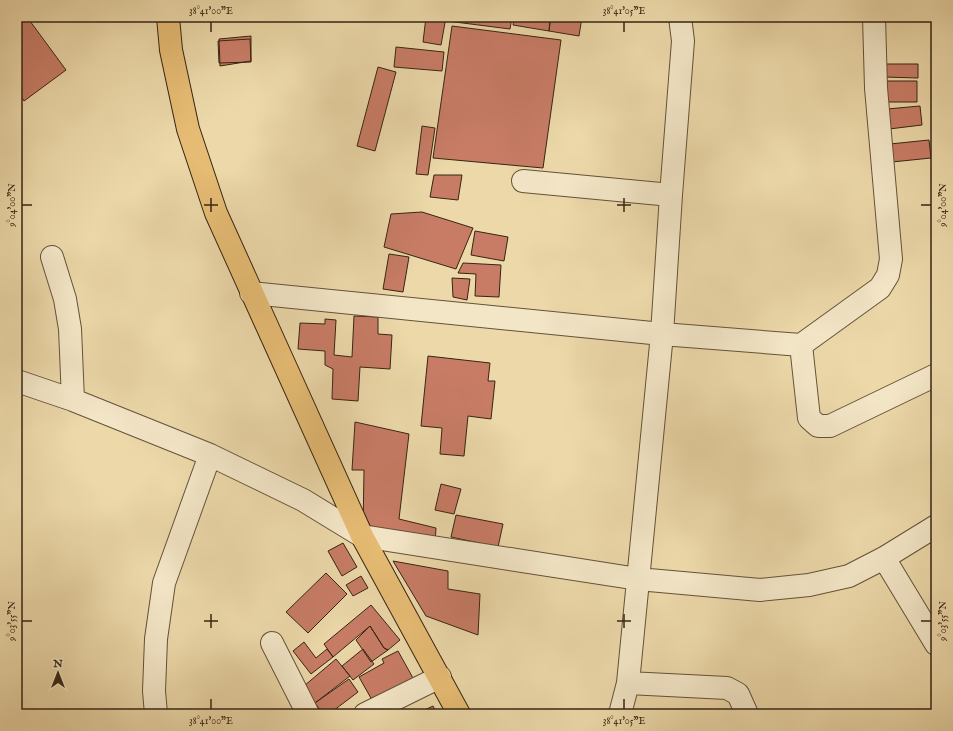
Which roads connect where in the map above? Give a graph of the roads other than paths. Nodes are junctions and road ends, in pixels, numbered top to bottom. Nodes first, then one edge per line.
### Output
1 (168, 17) edge
2 (680, 17) edge
3 (874, 17) edge
4 (523, 181) dead end
5 (671, 195) junction
6 (52, 257) dead end
7 (251, 293) junction
8 (662, 334) junction
9 (801, 346) junction
10 (934, 379) edge
11 (17, 381) edge
12 (73, 400) junction
13 (210, 455) junction
14 (936, 526) edge
15 (362, 536) junction
16 (884, 558) junction
17 (638, 578) junction
18 (272, 643) dead end
19 (936, 644) edge
20 (440, 677) junction
21 (628, 683) junction
22 (156, 714) edge
23 (308, 714) edge
24 (365, 714) edge
25 (459, 714) edge
26 (620, 714) edge
27 (747, 714) edge

1 - 7 main road
2 - 5 street
3 - 9 street
4 - 5 street
5 - 8 street
6 - 12 street
7 - 8 street
7 - 15 main road
8 - 9 street
8 - 17 street
9 - 10 street
11 - 12 street
12 - 13 street
13 - 15 street
13 - 22 street
14 - 16 street
15 - 17 street
15 - 20 main road
16 - 17 street
16 - 19 street
17 - 21 street
18 - 23 street
20 - 24 street
20 - 25 main road
21 - 26 street
21 - 27 street

